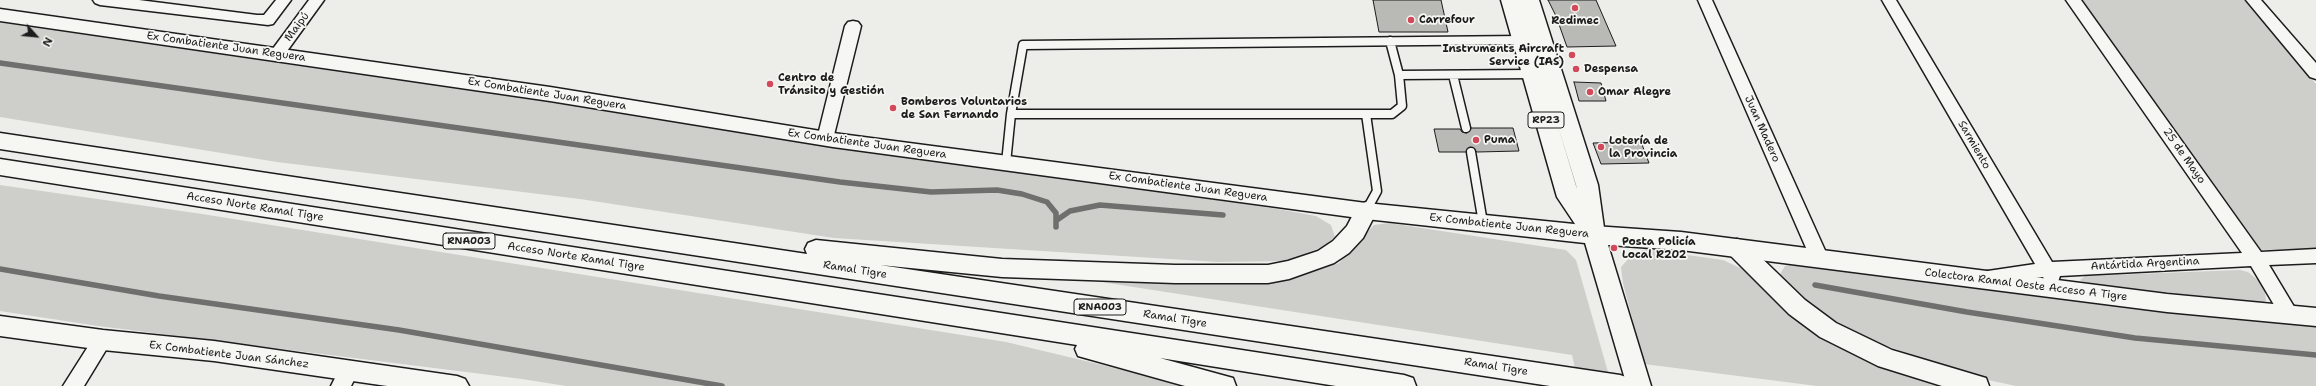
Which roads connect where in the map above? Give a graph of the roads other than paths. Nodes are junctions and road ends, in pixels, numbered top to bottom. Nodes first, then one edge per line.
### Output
1 (100, 0) edge
2 (284, 0) edge
3 (317, 0) edge
4 (1511, 0) edge
5 (1528, 0) edge
6 (1705, 0) edge
7 (1889, 0) edge
8 (2073, 0) edge
9 (2253, 0) edge
10 (0, 15) edge
11 (853, 26) dead end
12 (1523, 40) junction
13 (1390, 41) junction
14 (277, 54) junction
15 (2316, 73) edge
16 (1533, 74) junction
17 (1399, 75) junction
18 (1453, 75) junction
19 (1012, 114) junction
20 (1366, 114) junction
21 (1466, 128) dead end
22 (825, 139) junction
23 (0, 141) edge
24 (1471, 152) dead end
25 (1006, 163) junction
26 (0, 167) edge
27 (1366, 211) junction
28 (1483, 223) junction
29 (1594, 235) junction
30 (636, 236) junction
31 (1737, 248) junction
32 (2316, 256) edge
33 (1819, 257) junction
34 (2256, 258) junction
35 (2048, 269) junction
36 (1975, 279) junction
37 (2060, 289) junction
38 (938, 313) junction
39 (2290, 315) junction
40 (2316, 317) edge
41 (0, 326) edge
42 (103, 340) junction
43 (345, 378) edge
44 (73, 386) edge
45 (457, 386) edge
46 (1224, 386) edge
47 (1404, 386) edge
48 (1620, 386) edge
49 (1639, 386) edge
50 (1977, 386) edge

1 - 2 street
3 - 14 street, Maipú
4 - 12 main road, RP23
5 - 29 main road, RP23
6 - 33 street, Juan Madero
7 - 35 street, Sarmiento
8 - 34 street, 25 de Mayo
9 - 15 street
10 - 14 street, Ex Combatiente Juan Reguera
11 - 22 street
12 - 13 lane
12 - 16 main road, RP23
13 - 17 lane
13 - 19 lane
14 - 22 street, Ex Combatiente Juan Reguera
16 - 18 lane
16 - 29 main road, RP23
17 - 18 lane
17 - 20 lane
18 - 21 lane
19 - 20 lane
19 - 25 lane
20 - 27 lane
22 - 25 street, Ex Combatiente Juan Reguera
23 - 30 main road, RNA003
24 - 28 lane
25 - 27 street, Ex Combatiente Juan Reguera
26 - 38 main road, Acceso Norte Ramal Tigre / RNA003
27 - 28 street, Ex Combatiente Juan Reguera
27 - 30 main road
28 - 29 street, Ex Combatiente Juan Reguera
29 - 31 street, Ex Combatiente Juan Reguera
29 - 49 main road, RP23
30 - 48 main road, Ramal Tigre / RNA003
31 - 33 street, Colectora Ramal Oeste Acceso A Tigre
31 - 50 main road
32 - 34 street, Antártida Argentina
33 - 36 street, Colectora Ramal Oeste Acceso A Tigre
34 - 35 street, Antártida Argentina
34 - 39 street, 25 de Mayo
35 - 36 street, Antártida Argentina
35 - 37 street, Sarmiento
36 - 37 street, Colectora Ramal Oeste Acceso A Tigre
37 - 39 street, Colectora Ramal Oeste Acceso A Tigre
38 - 46 main road
38 - 47 main road, RNA003
39 - 40 street, Colectora Ramal Oeste Acceso A Tigre
41 - 42 street, Ex Combatiente Juan Sánchez
42 - 43 street, Ex Combatiente Juan Sánchez
42 - 44 street
43 - 45 street, Ex Combatiente Juan Sánchez

